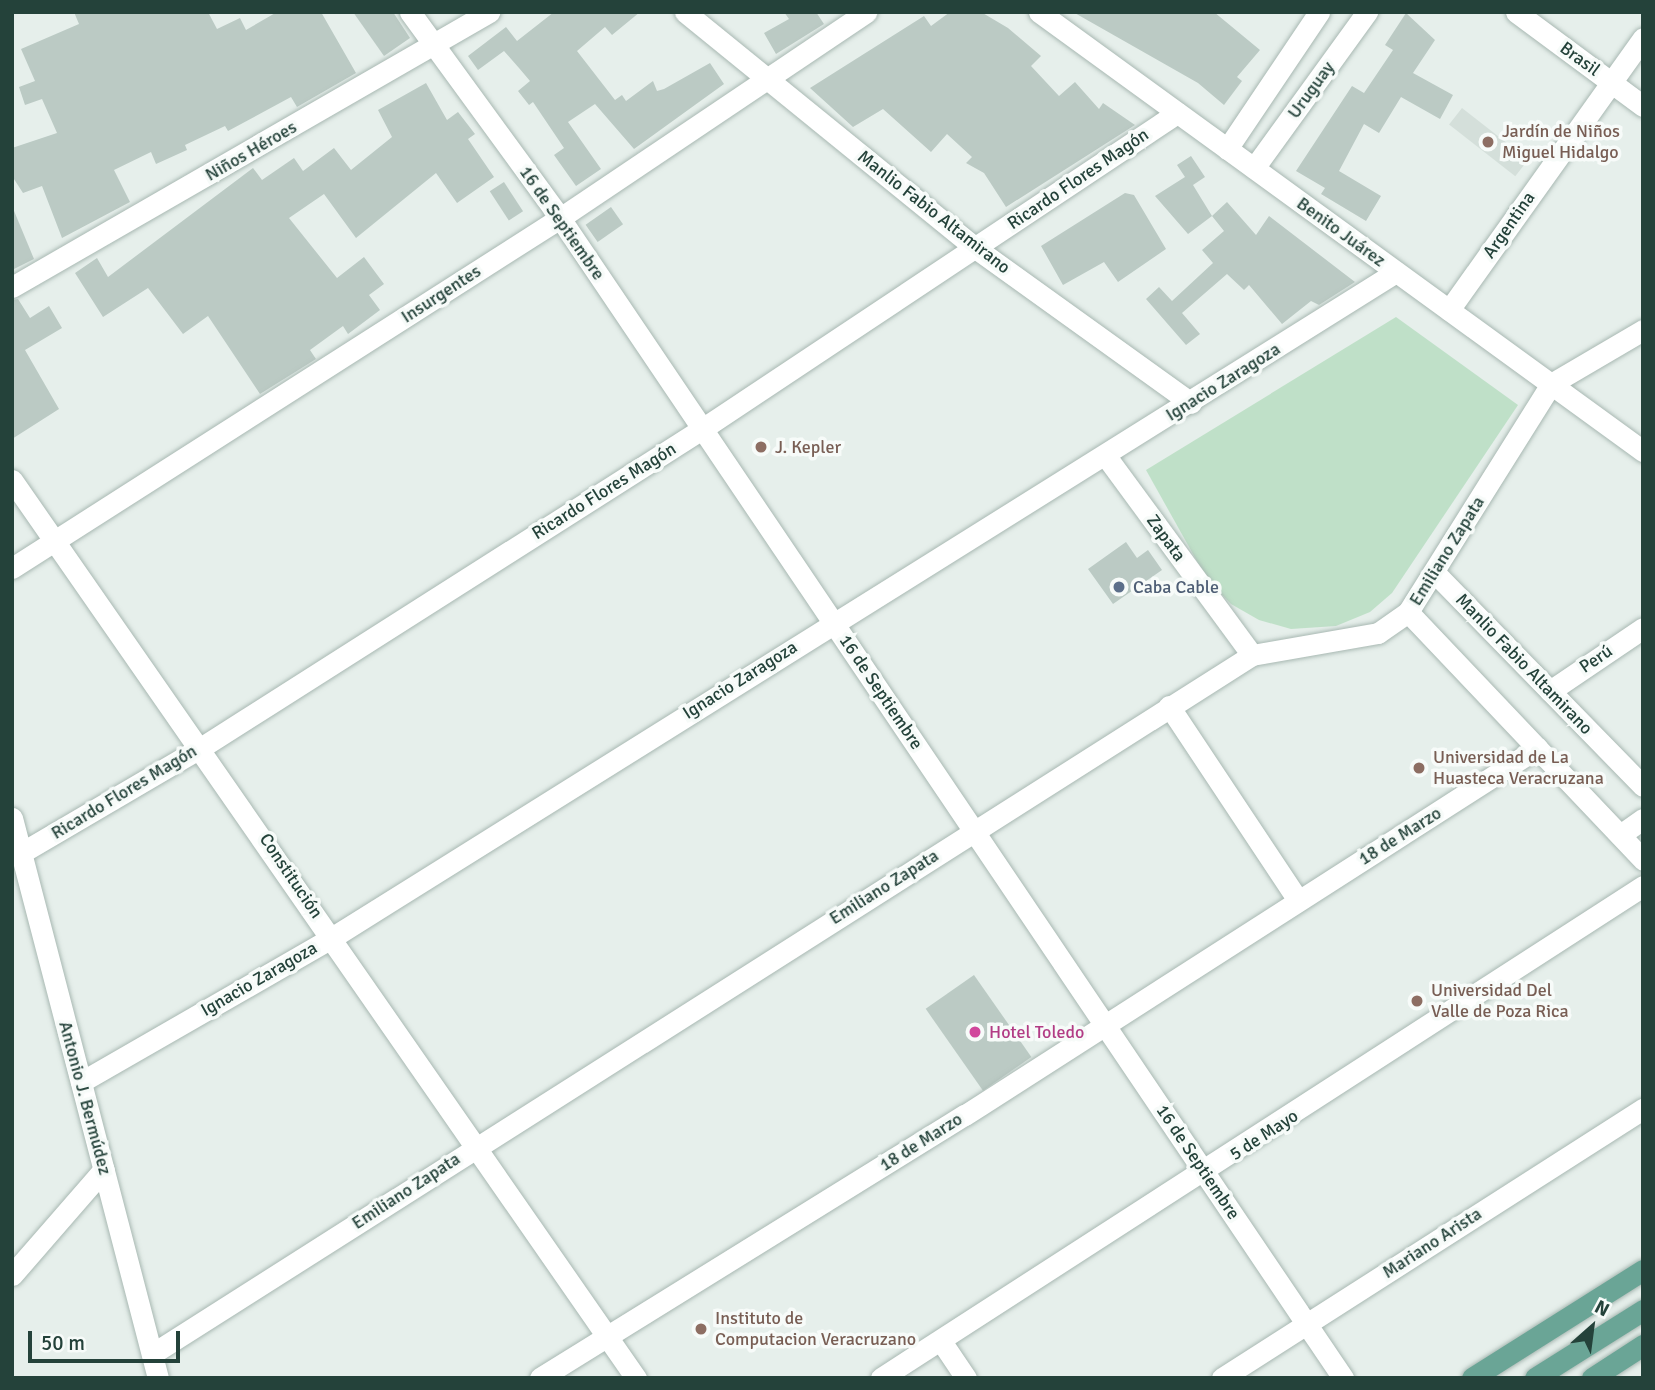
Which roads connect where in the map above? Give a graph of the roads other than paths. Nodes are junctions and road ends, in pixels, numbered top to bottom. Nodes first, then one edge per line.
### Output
1 (410, 12) edge
2 (489, 12) edge
3 (685, 12) edge
4 (866, 12) edge
5 (1039, 12) edge
6 (1319, 12) edge
7 (1367, 12) edge
8 (1516, 12) edge
9 (1643, 38) edge
10 (433, 47) junction
11 (768, 78) junction
12 (1611, 82) junction
13 (1643, 106) edge
14 (1177, 113) junction
15 (1227, 149) junction
16 (1254, 168) junction
17 (560, 218) junction
18 (974, 247) junction
19 (1396, 272) junction
20 (12, 287) edge
21 (1449, 310) junction
22 (1643, 330) edge
23 (1551, 384) junction
24 (1191, 403) junction
25 (702, 429) junction
26 (1643, 451) edge
27 (1105, 455) junction
28 (12, 480) edge
29 (52, 544) junction
30 (12, 568) edge
31 (1434, 572) junction
32 (1408, 612) junction
33 (834, 621) junction
34 (1643, 628) edge
35 (1252, 655) junction
36 (1550, 691) junction
37 (1169, 706) junction
38 (202, 747) junction
39 (1537, 748) junction
40 (1643, 786) edge
41 (12, 818) edge
42 (1643, 819) edge
43 (974, 830) junction
44 (1620, 835) junction
45 (22, 853) junction
46 (1643, 860) edge
47 (1643, 886) edge
48 (1298, 900) junction
49 (333, 937) junction
50 (1104, 1023) junction
51 (81, 1082) junction
52 (1643, 1109) edge
53 (477, 1146) junction
54 (104, 1169) junction
55 (1205, 1173) junction
56 (1643, 1270) edge
57 (12, 1275) edge
58 (1643, 1310) edge
59 (1307, 1324) junction
60 (607, 1335) junction
61 (941, 1340) junction
62 (1643, 1345) edge
63 (152, 1354) junction
64 (158, 1378) edge
65 (540, 1378) edge
66 (636, 1378) edge
67 (881, 1378) edge
68 (966, 1378) edge
69 (1222, 1378) edge
70 (1343, 1378) edge
71 (1472, 1378) edge
72 (1535, 1378) edge
73 (1592, 1378) edge

1 - 10 street, 16 de Septiembre
2 - 10 street, Niños Héroes
3 - 11 street, Manlio Fabio Altamirano
4 - 11 street, Insurgentes
5 - 14 street, Benito Juárez
6 - 15 street, Uruguay
7 - 16 street, Uruguay
8 - 12 street, Brasil
9 - 12 street, Argentina
10 - 17 street, 16 de Septiembre
10 - 20 street, Niños Héroes
11 - 17 street, Insurgentes
11 - 18 street, Manlio Fabio Altamirano
12 - 13 street, Brasil
12 - 21 street, Argentina
14 - 15 street, Benito Juárez
14 - 18 street, Ricardo Flores Magón
15 - 16 street, Benito Juárez
16 - 19 street, Benito Juárez
17 - 25 street, 16 de Septiembre
17 - 29 street, Insurgentes
18 - 24 street, Manlio Fabio Altamirano
18 - 25 street, Ricardo Flores Magón
19 - 21 street, Benito Juárez
19 - 24 street, Ignacio Zaragoza
21 - 23 street, Benito Juárez
22 - 23 street
23 - 26 street, Benito Juárez
23 - 31 street, Emiliano Zapata
24 - 27 street, Ignacio Zaragoza
25 - 33 street, 16 de Septiembre
25 - 38 street, Ricardo Flores Magón
27 - 33 street, Ignacio Zaragoza
27 - 35 street, Zapata
28 - 29 street, Constitución
29 - 30 street, Insurgentes
29 - 38 street, Constitución
31 - 32 street, Emiliano Zapata
31 - 36 street, Manlio Fabio Altamirano
32 - 35 street, Emiliano Zapata
32 - 39 street
33 - 43 street, 16 de Septiembre
33 - 49 street, Ignacio Zaragoza
34 - 36 street, Perú
35 - 37 street, Emiliano Zapata
36 - 40 street, Manlio Fabio Altamirano
37 - 43 street, Emiliano Zapata
37 - 48 street
38 - 45 street, Ricardo Flores Magón
38 - 49 street, Constitución
39 - 44 street
39 - 48 street, 18 de Marzo
41 - 45 street, Antonio J. Bermúdez
42 - 44 street
43 - 50 street, 16 de Septiembre
43 - 53 street, Emiliano Zapata
44 - 46 street
45 - 51 street, Antonio J. Bermúdez
47 - 55 street, 5 de Mayo
48 - 50 street, 18 de Marzo
49 - 51 street, Ignacio Zaragoza
49 - 53 street, Constitución
50 - 55 street, 16 de Septiembre
50 - 60 street, 18 de Marzo
51 - 54 street, Antonio J. Bermúdez
52 - 59 street, Mariano Arista
53 - 60 street, Constitución
53 - 63 street, Emiliano Zapata
54 - 57 street
54 - 63 street, Antonio J. Bermúdez
55 - 59 street, 16 de Septiembre
55 - 61 street, 5 de Mayo
56 - 71 main road
58 - 72 main road
59 - 69 street, Mariano Arista
59 - 70 street, 16 de Septiembre
60 - 65 street, 18 de Marzo
60 - 66 street, Constitución
61 - 67 street, 5 de Mayo
61 - 68 street
62 - 73 main road
63 - 64 street, Antonio J. Bermúdez

